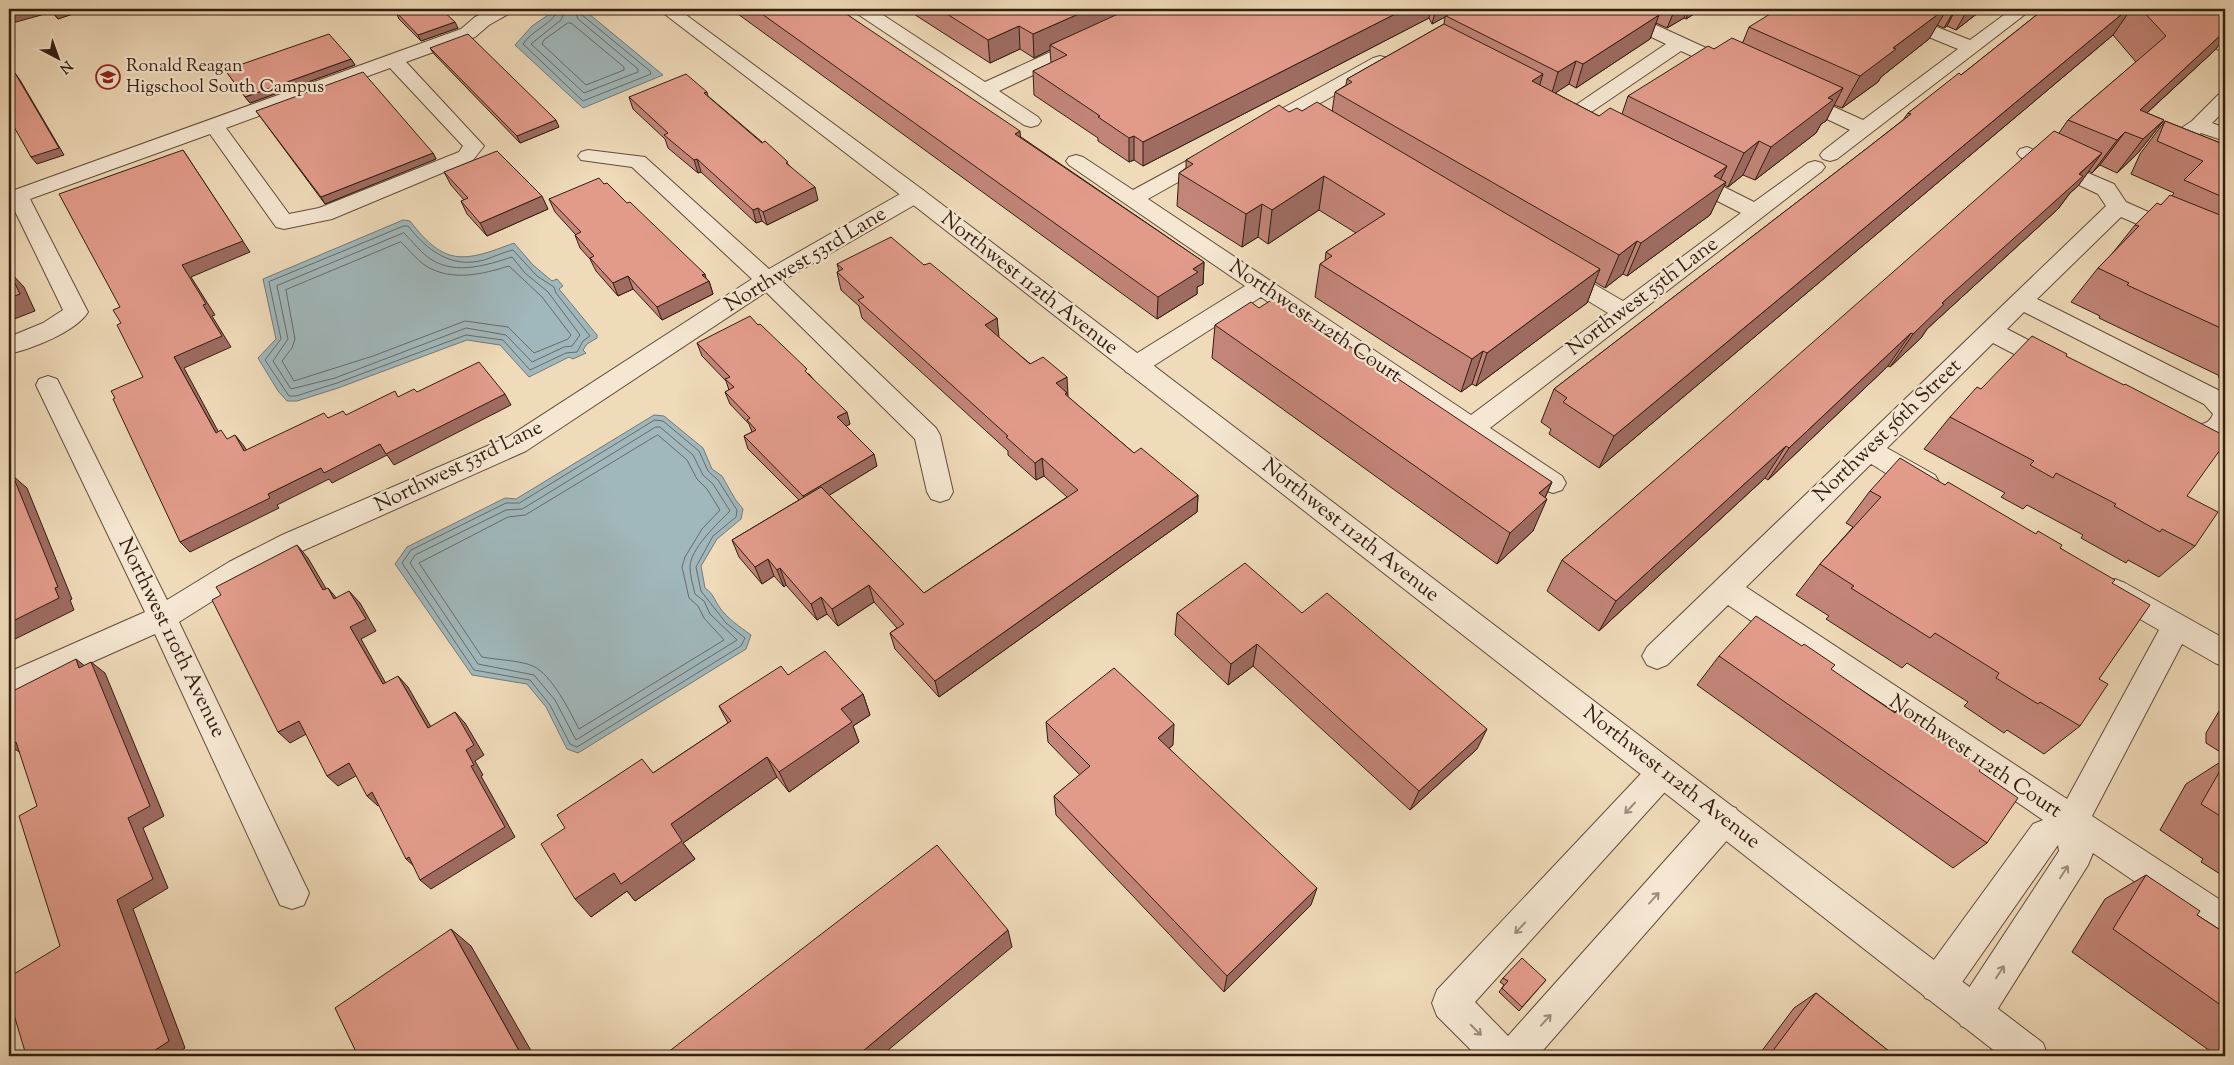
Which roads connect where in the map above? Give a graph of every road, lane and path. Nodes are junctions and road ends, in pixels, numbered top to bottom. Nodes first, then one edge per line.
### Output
1 (504, 9) edge
2 (668, 9) edge
3 (862, 9) edge
4 (1607, 9) edge
5 (1876, 9) edge
6 (2023, 9) edge
7 (484, 15) edge
8 (2184, 30) edge
9 (1099, 37) edge
10 (1680, 43) junction
11 (2225, 46) edge
12 (1972, 48) junction
13 (1396, 54) edge
14 (394, 61) junction
15 (1751, 76) edge
16 (1777, 88) edge
17 (984, 90) junction
18 (2225, 99) edge
19 (1571, 117) edge
20 (1031, 121) dead end
21 (2199, 124) junction
22 (214, 125) junction
23 (1865, 129) junction
24 (1249, 135) edge
25 (2225, 135) edge
26 (2170, 144) edge
27 (1224, 148) edge
28 (2027, 153) edge
29 (588, 156) dead end
30 (1076, 161) dead end
31 (1668, 167) edge
32 (915, 195) junction
33 (13, 198) edge
34 (1132, 199) junction
35 (2118, 207) junction
36 (1756, 212) junction
37 (2225, 255) edge
38 (1540, 262) edge
39 (767, 280) junction
40 (1261, 286) junction
41 (2021, 301) junction
42 (1624, 312) junction
43 (1990, 331) junction
44 (9, 346) edge
45 (1135, 366) junction
46 (2076, 376) edge
47 (48, 384) dead end
48 (2223, 418) edge
49 (2162, 420) edge
50 (1472, 428) junction
51 (1868, 450) junction
52 (1553, 483) edge
53 (940, 492) dead end
54 (1945, 494) edge
55 (2090, 577) edge
56 (1726, 589) junction
57 (162, 618) junction
58 (2176, 626) junction
59 (2225, 654) edge
60 (1657, 656) dead end
61 (9, 686) edge
62 (1663, 772) junction
63 (1724, 819) junction
64 (2072, 822) junction
65 (2006, 890) junction
66 (292, 893) dead end
67 (2038, 913) junction
68 (2225, 924) edge
69 (1938, 985) junction
70 (1974, 1013) junction
71 (1502, 1056) edge
72 (1514, 1056) edge
73 (2030, 1056) edge

1 - 7 street
2 - 32 street, Northwest 112th Avenue
3 - 17 street
4 - 10 street
5 - 12 street
6 - 12 street, Northwest 55th Lane
7 - 14 street
8 - 11 street
9 - 17 street
10 - 15 street
10 - 19 street
12 - 23 street, Northwest 55th Lane
13 - 24 street
14 - 22 street
14 - 22 street
16 - 23 street
17 - 20 street
18 - 21 street
21 - 25 street
21 - 26 street
22 - 33 street
23 - 36 street, Northwest 55th Lane
27 - 34 street
28 - 35 street
29 - 39 street
30 - 34 street, Northwest 112th Court
31 - 36 street
32 - 39 street, Northwest 53rd Lane
32 - 45 street, Northwest 112th Avenue
33 - 44 street
34 - 40 street, Northwest 112th Court
35 - 37 street
35 - 41 street, Northwest 56th Street
36 - 42 street, Northwest 55th Lane
38 - 42 street
39 - 53 street
39 - 57 street, Northwest 53rd Lane
40 - 45 street
40 - 50 street, Northwest 112th Court
41 - 43 street, Northwest 56th Street
41 - 48 street
42 - 50 street, Northwest 55th Lane
43 - 46 street
43 - 51 street, Northwest 56th Street
45 - 62 street, Northwest 112th Avenue
47 - 57 street, Northwest 110th Avenue
48 - 49 street
50 - 52 street, Northwest 112th Court
51 - 54 street
51 - 56 street, Northwest 56th Street
55 - 58 street
56 - 60 street, Northwest 56th Street
56 - 64 street, Northwest 112th Court
57 - 61 street, Northwest 53rd Lane
57 - 66 street, Northwest 110th Avenue
58 - 59 street
58 - 64 street
62 - 63 street, Northwest 112th Avenue
62 -> 71 street
63 - 69 street, Northwest 112th Avenue
72 -> 63 street
64 - 65 street
67 -> 64 street
64 - 68 street, Northwest 112th Court
65 - 67 street
65 - 69 street
70 -> 67 street
69 - 70 street, Northwest 112th Avenue
70 - 73 street, Northwest 112th Avenue

